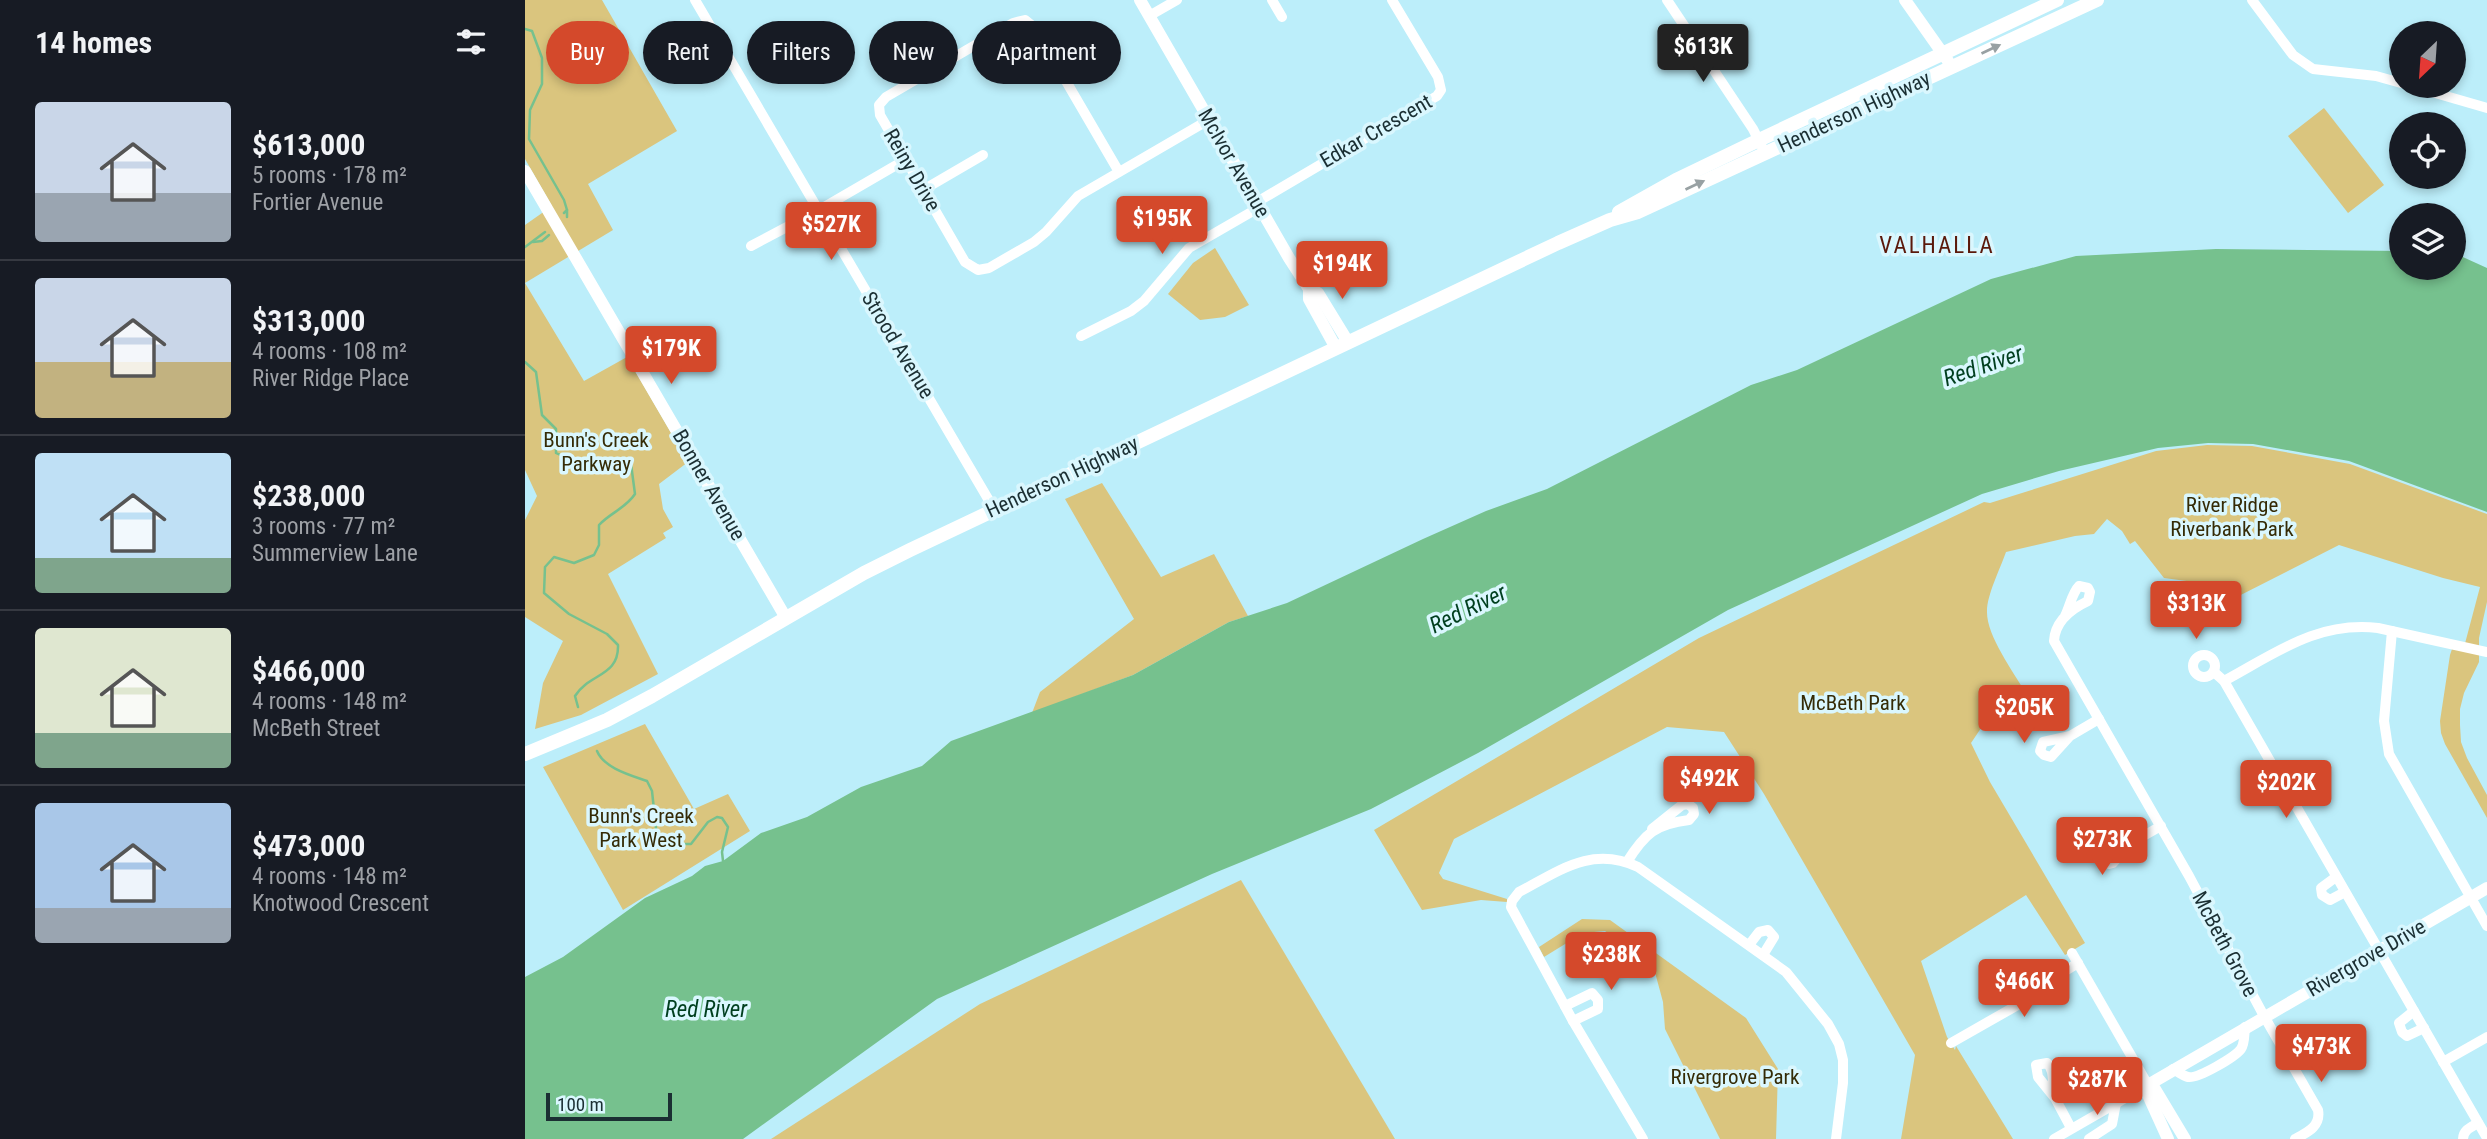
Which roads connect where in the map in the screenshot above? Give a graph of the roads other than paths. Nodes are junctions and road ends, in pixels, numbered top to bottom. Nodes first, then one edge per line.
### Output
1 (695, 0) edge
2 (1140, 0) edge
3 (1177, 0) edge
4 (1272, 0) edge
5 (1667, 0) edge
6 (1905, 0) edge
7 (2057, 0) edge
8 (2097, 0) edge
9 (2252, 0) edge
10 (1395, 1) edge
11 (2035, 5) edge
12 (1149, 16) junction
13 (1282, 18) dead end
14 (2048, 23) junction
15 (1943, 54) junction
16 (1952, 67) junction
17 (2389, 80) edge
18 (2452, 98) edge
19 (2487, 108) edge
20 (1209, 119) junction
21 (1762, 146) junction
22 (983, 155) dead end
23 (905, 160) junction
24 (525, 171) edge
25 (1119, 172) junction
26 (923, 190) junction
27 (1258, 204) junction
28 (818, 211) junction
29 (751, 246) dead end
30 (1081, 336) dead end
31 (1342, 345) junction
32 (994, 509) junction
33 (2065, 615) dead end
34 (786, 618) junction
35 (2392, 631) junction
36 (2487, 652) edge
37 (2214, 672) dead end
38 (2224, 681) junction
39 (2099, 719) junction
40 (2070, 736) dead end
41 (525, 754) edge
42 (2274, 769) junction
43 (2283, 784) junction
44 (2161, 826) junction
45 (1652, 830) dead end
46 (2131, 843) dead end
47 (1627, 862) junction
48 (2336, 877) junction
49 (2487, 888) edge
50 (2345, 892) junction
51 (2471, 898) junction
52 (2487, 926) edge
53 (1749, 945) junction
54 (2379, 950) junction
55 (2072, 953) dead end
56 (1763, 955) junction
57 (2078, 963) junction
58 (1565, 1006) junction
59 (2414, 1011) junction
60 (2264, 1016) junction
61 (1573, 1021) junction
62 (2245, 1027) junction
63 (2424, 1028) junction
64 (2487, 1037) edge
65 (1951, 1043) dead end
66 (2443, 1062) junction
67 (2173, 1069) junction
68 (2148, 1085) junction
69 (2055, 1098) dead end
70 (2116, 1103) junction
71 (2478, 1123) junction
72 (2071, 1128) junction
73 (1643, 1139) edge
74 (1836, 1139) edge
75 (2054, 1139) edge
76 (2089, 1139) edge
77 (2168, 1139) edge
78 (2185, 1139) edge
79 (2295, 1139) edge
80 (2463, 1139) edge
81 (2487, 1139) edge

1 - 28 street, Strood Avenue
2 - 12 street, McIvor Avenue
3 - 12 street
4 - 13 street
5 - 21 street
6 - 15 street
7 - 11 main road, Henderson Highway
8 - 14 main road, Henderson Highway
9 - 17 street
10 - 27 street, Edkar Crescent
11 - 14 street
11 - 15 main road, Henderson Highway
12 - 20 street, McIvor Avenue
16 -> 14 main road, Henderson Highway
15 - 16 street
15 - 21 main road, Henderson Highway
16 - 21 main road, Henderson Highway
18 - 19 street
20 - 25 street, Reiny Drive
20 - 27 street, McIvor Avenue
21 - 31 main road, Henderson Highway
22 - 26 street
23 - 25 street, Reiny Drive
23 - 26 street, Reiny Drive
23 - 28 street
24 - 34 street, Bonner Avenue
25 - 26 street, Reiny Drive
27 - 30 street
27 - 31 street, McIvor Avenue
28 - 29 street
28 - 32 street, Strood Avenue
31 - 32 main road, Henderson Highway
32 - 34 main road, Henderson Highway
33 - 39 street, McBeth Grove
34 - 41 main road, Henderson Highway
35 - 36 street
35 - 38 street
35 - 51 street
37 - 38 street
38 - 42 street
39 - 40 street
39 - 44 street, McBeth Grove
42 - 43 street
42 - 43 street
43 - 48 street
44 - 46 street
44 - 60 street, McBeth Grove
45 - 47 street
47 - 53 street
47 - 58 street
48 - 50 street
48 - 50 street
49 - 51 street, Rivergrove Drive
50 - 54 street
51 - 52 street
51 - 54 street, Rivergrove Drive
53 - 56 street
53 - 56 street
54 - 59 street
54 - 60 street, Rivergrove Drive
55 - 57 street
56 - 74 street
57 - 65 street
57 - 68 street
58 - 61 street
58 - 61 street
59 - 63 street
59 - 63 street
60 - 62 street, Rivergrove Drive
60 - 79 street, McBeth Grove
61 - 73 street
62 - 67 street, Rivergrove Drive
62 - 67 street
63 - 66 street
64 - 66 street
66 - 71 street
67 - 68 street, Rivergrove Drive
68 - 70 street, Rivergrove Drive
68 - 77 street
68 - 78 street
69 - 72 street
70 - 72 street, Rivergrove Drive
70 - 76 street
71 - 80 street
71 - 81 street
72 - 75 street, Rivergrove Drive

